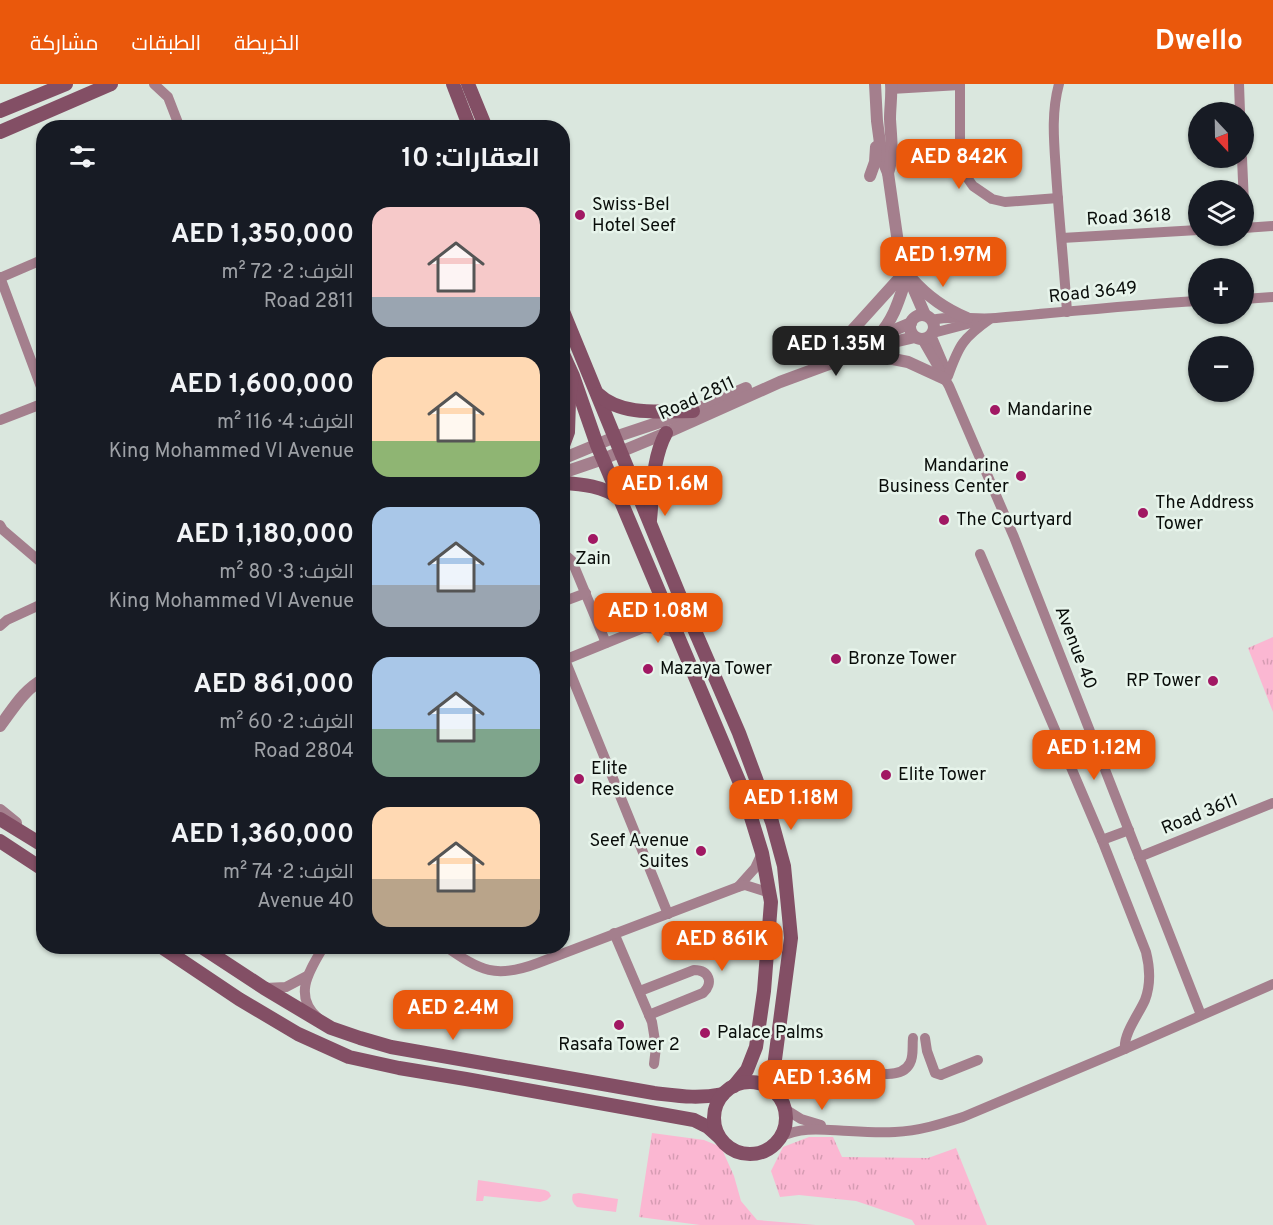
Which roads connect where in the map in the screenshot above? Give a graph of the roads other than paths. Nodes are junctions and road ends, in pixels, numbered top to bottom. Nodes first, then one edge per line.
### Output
1 (66, 84) edge
2 (111, 84) edge
3 (154, 84) edge
4 (169, 84) edge
5 (453, 84) edge
6 (468, 84) edge
7 (875, 84) edge
8 (1059, 84) edge
9 (1239, 84) edge
10 (919, 85) edge
11 (960, 85) edge
12 (890, 86) edge
13 (168, 97) junction
14 (1240, 102) edge
15 (0, 111) edge
16 (177, 120) edge
17 (467, 120) edge
18 (483, 120) edge
19 (878, 122) junction
20 (0, 132) edge
21 (888, 173) junction
22 (870, 176) dead end
23 (1058, 198) junction
24 (1273, 226) edge
25 (1254, 227) edge
26 (1188, 231) edge
27 (1062, 238) junction
28 (36, 263) edge
29 (906, 273) junction
30 (0, 278) edge
31 (1273, 297) edge
32 (1254, 298) edge
33 (1188, 302) edge
34 (1067, 312) junction
35 (967, 318) junction
36 (921, 319) junction
37 (990, 319) junction
38 (570, 328) edge
39 (925, 336) junction
40 (876, 338) junction
41 (856, 354) junction
42 (828, 357) junction
43 (570, 369) edge
44 (36, 374) edge
45 (573, 375) junction
46 (947, 380) junction
47 (597, 392) junction
48 (570, 394) edge
49 (36, 406) edge
50 (693, 411) junction
51 (0, 420) edge
52 (666, 433) junction
53 (615, 438) junction
54 (597, 445) junction
55 (621, 451) junction
56 (570, 456) edge
57 (603, 459) junction
58 (570, 470) edge
59 (570, 483) edge
60 (620, 500) junction
61 (650, 522) junction
62 (0, 525) edge
63 (980, 554) dead end
64 (36, 558) edge
65 (570, 559) edge
66 (586, 593) junction
67 (570, 599) edge
68 (662, 602) junction
69 (36, 607) edge
70 (0, 626) edge
71 (643, 628) junction
72 (676, 633) junction
73 (606, 643) junction
74 (570, 658) edge
75 (570, 676) edge
76 (36, 683) edge
77 (0, 726) edge
78 (1273, 803) edge
79 (0, 810) edge
80 (0, 819) edge
81 (1129, 830) junction
82 (36, 840) edge
83 (1102, 840) junction
84 (0, 841) edge
85 (36, 841) edge
86 (762, 853) junction
87 (1139, 857) junction
88 (36, 865) edge
89 (738, 887) junction
90 (770, 893) junction
91 (668, 914) junction
92 (614, 933) junction
93 (570, 946) edge
94 (172, 954) edge
95 (212, 954) edge
96 (319, 954) edge
97 (457, 954) edge
98 (550, 954) edge
99 (307, 976) junction
100 (1273, 984) edge
101 (264, 988) junction
102 (640, 992) junction
103 (649, 1015) junction
104 (1201, 1015) junction
105 (331, 1028) junction
106 (913, 1038) dead end
107 (925, 1038) dead end
108 (1125, 1050) junction
109 (978, 1060) dead end
110 (654, 1064) dead end
111 (850, 1068) dead end
112 (728, 1090) junction
113 (775, 1092) junction
114 (785, 1109) junction
115 (851, 1132) junction
116 (718, 1136) junction
117 (780, 1137) junction

1 - 15 main road
2 - 20 main road
3 - 13 street
4 - 13 street
5 - 17 main road
6 - 18 main road
7 - 19 street
8 - 23 street
9 - 14 street
10 - 11 street
10 - 12 street
11 - 23 street
12 - 21 street
13 - 16 street
19 - 21 street
19 - 22 street
21 - 29 street
23 - 27 street
24 - 25 street
26 - 27 street, Road 3618
27 - 34 street
28 - 30 street
29 - 35 street
29 - 36 street
29 - 40 street
29 - 42 street
30 - 44 street
31 - 32 street
33 - 34 street, Road 3649
34 - 37 street, Road 3649
35 - 36 street, Road 3649
35 - 37 street, Road 3649
36 - 39 street
36 - 39 street
36 - 40 street, Road 2811
37 - 39 street, Road 3649
37 - 46 street
38 - 47 main road
39 - 41 street, Road 2811
39 - 46 street, Avenue 40
40 - 42 street, Road 2811
41 - 46 street
41 - 52 street, Road 2811
42 - 50 street, Road 2811
43 - 45 main road
45 - 48 main road
45 - 54 main road
46 - 81 street, Avenue 40
47 - 50 main road
47 - 53 main road
49 - 51 street
50 - 53 street, Road 2811
52 - 55 street, Road 2811
52 - 61 main road
53 - 54 street, Road 2811
53 - 55 main road
54 - 56 street, Road 2811
54 - 57 main road
55 - 57 street, Road 2811
55 - 61 main road
57 - 58 street, Road 2811
57 - 60 main road
59 - 60 main road
60 - 68 main road
61 - 113 main road
62 - 64 street
63 - 83 street
65 - 66 street
66 - 67 street
66 - 73 street
68 - 71 street
68 - 72 main road
69 - 70 street
71 - 72 street
71 - 73 street
72 - 86 main road
73 - 74 street
75 - 91 street
76 - 77 street
78 - 87 street, Road 3611
79 - 82 street
80 - 85 main road
81 - 83 street
81 - 87 street, Avenue 40
83 - 108 street
84 - 88 main road
86 - 89 street
86 - 90 main road
87 - 104 street, Avenue 40
89 - 90 street
89 - 91 street
90 - 112 main road
91 - 92 street
92 - 93 street
92 - 102 street
94 - 116 main road
95 - 101 main road
96 - 99 street
97 - 98 street
99 - 101 street
99 - 105 street
100 - 104 street
101 - 105 main road
102 - 103 street
102 - 103 street
103 - 110 street
104 - 108 street
105 - 112 main road
106 - 111 street
107 - 109 street
108 - 115 street
112 - 113 main road
112 - 116 main road
113 - 114 main road
114 - 115 street
114 - 117 main road
115 - 117 street
116 - 117 main road

